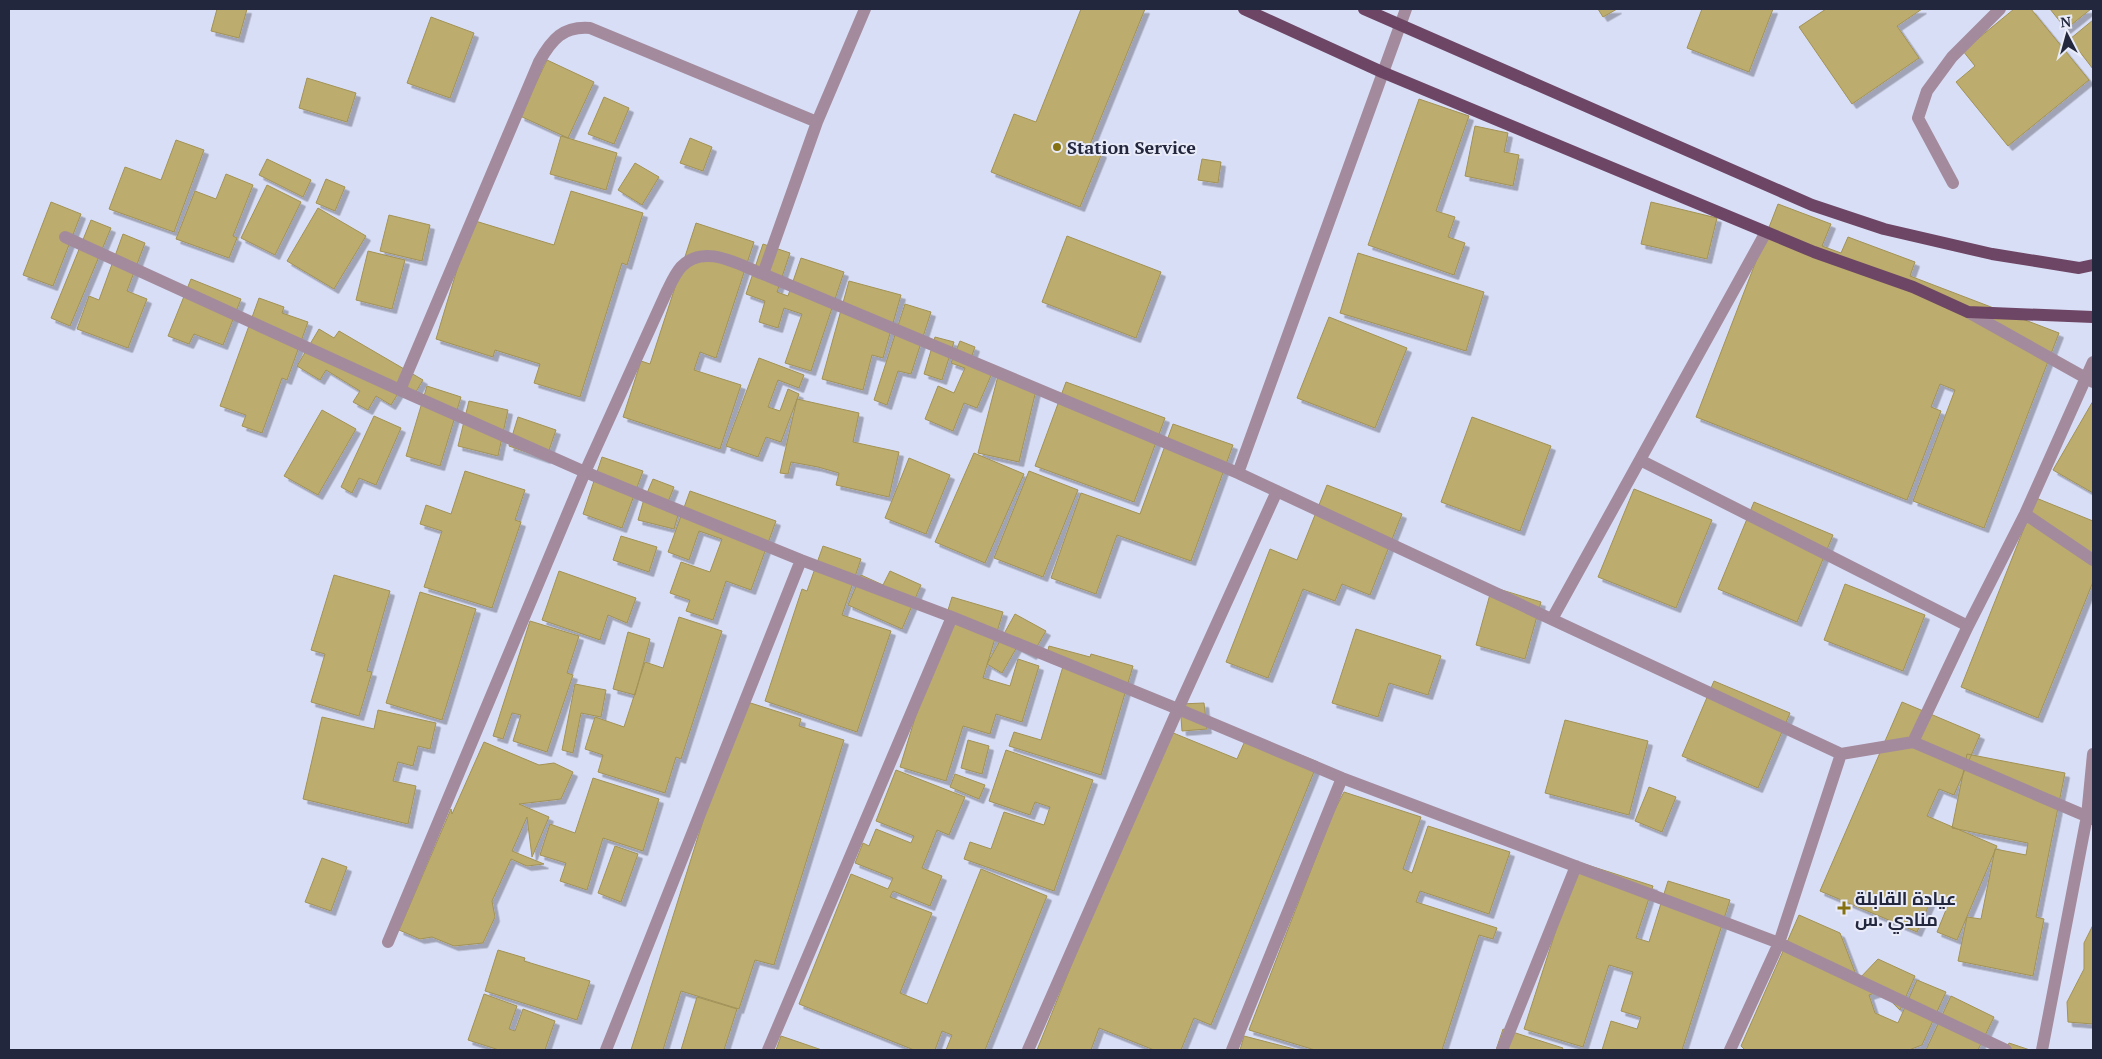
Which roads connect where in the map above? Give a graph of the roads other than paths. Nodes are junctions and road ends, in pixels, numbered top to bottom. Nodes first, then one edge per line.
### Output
1 (865, 9) edge
2 (1244, 9) edge
3 (1364, 9) edge
4 (1406, 9) edge
5 (2000, 9) edge
6 (1400, 25) junction
7 (1382, 72) junction
8 (817, 122) junction
9 (1953, 183) dead end
10 (1766, 232) junction
11 (65, 237) dead end
12 (2093, 266) edge
13 (763, 274) junction
14 (1968, 312) junction
15 (2093, 317) edge
16 (2093, 362) edge
17 (2090, 379) edge
18 (400, 390) junction
19 (1640, 460) junction
20 (585, 472) junction
21 (1238, 472) junction
22 (1277, 490) junction
23 (2025, 514) junction
24 (801, 560) junction
25 (2093, 560) edge
26 (952, 617) junction
27 (1552, 619) junction
28 (1968, 626) junction
29 (1178, 709) junction
30 (1914, 742) junction
31 (1841, 754) junction
32 (2093, 754) edge
33 (1342, 778) junction
34 (2090, 818) edge
35 (1576, 866) junction
36 (388, 942) dead end
37 (1779, 943) junction
38 (606, 1050) edge
39 (768, 1050) edge
40 (1028, 1050) edge
41 (1232, 1050) edge
42 (1502, 1050) edge
43 (1730, 1050) edge
44 (2006, 1050) edge
45 (2042, 1050) edge

1 - 8 street
2 - 7 main road
3 - 6 main road
4 - 6 street
5 - 9 street
6 - 7 street
6 - 12 main road
7 - 10 main road
7 - 21 street
8 - 13 street
8 - 18 street
10 - 14 main road
10 - 19 street
11 - 18 street
13 - 20 street
13 - 21 street
14 - 15 main road
14 - 17 street
16 - 17 street
17 - 23 street
18 - 20 street
19 - 27 street
19 - 28 street
20 - 24 street
20 - 36 street
21 - 22 street
22 - 27 street
22 - 29 street
23 - 25 street
23 - 28 street
24 - 26 street
24 - 38 street
26 - 29 street
26 - 39 street
27 - 31 street
28 - 30 street
29 - 33 street
29 - 40 street
30 - 31 street
30 - 34 street
31 - 37 street
32 - 34 street
33 - 35 street
33 - 41 street
34 - 45 street
35 - 37 street
35 - 42 street
37 - 43 street
37 - 44 street

